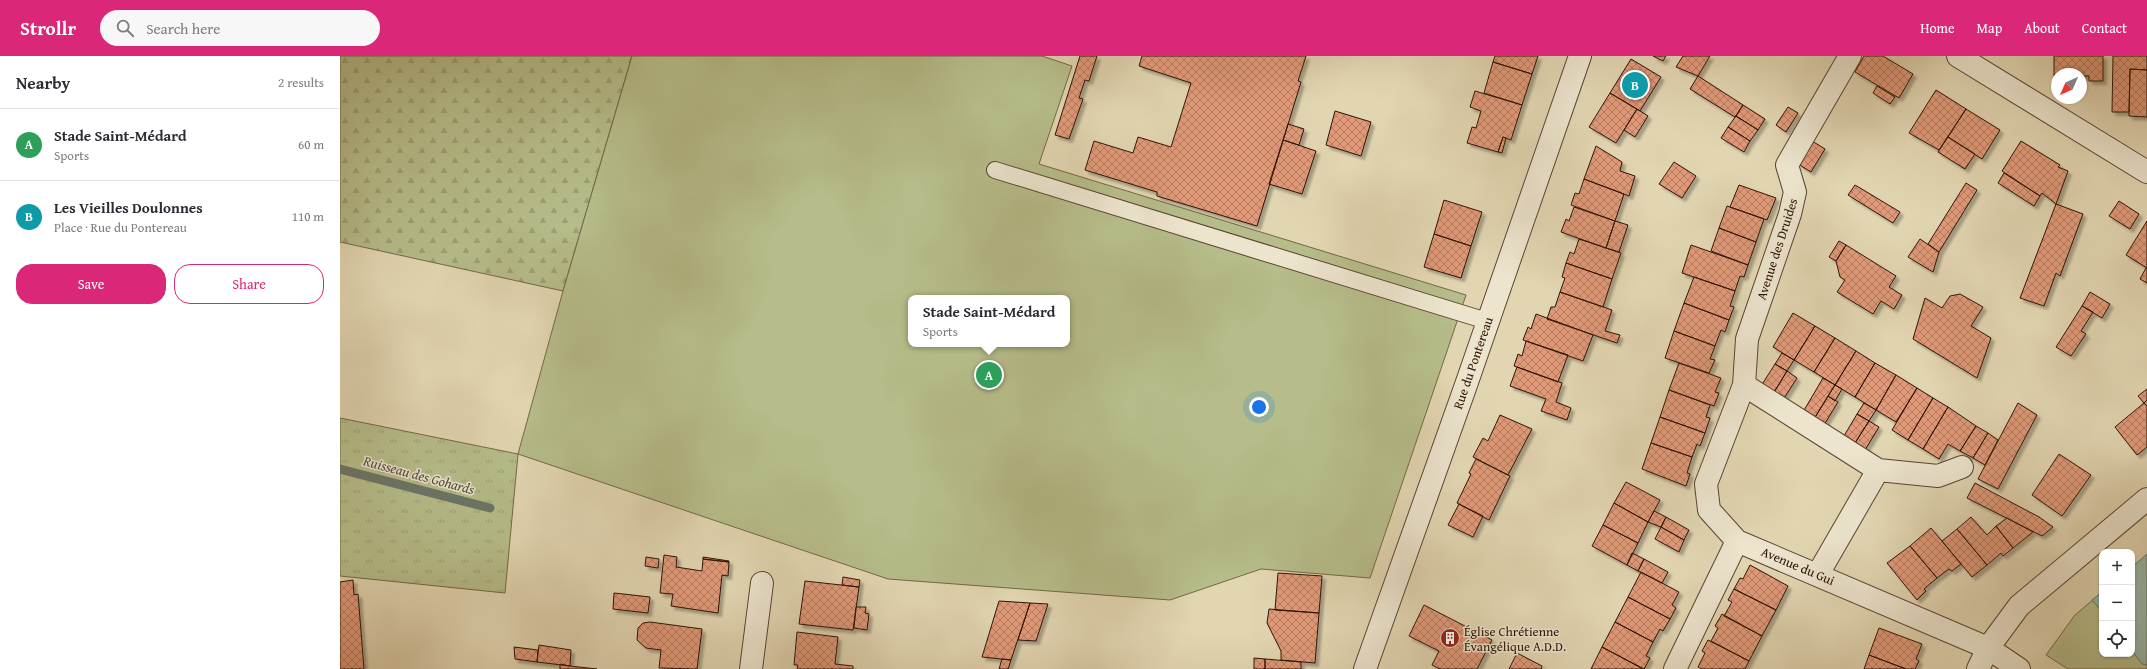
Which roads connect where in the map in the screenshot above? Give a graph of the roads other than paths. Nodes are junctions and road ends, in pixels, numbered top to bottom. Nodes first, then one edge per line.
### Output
1 (1580, 56) edge
2 (1850, 56) edge
3 (1958, 56) edge
4 (995, 170) dead end
5 (2147, 172) edge
6 (1488, 321) junction
7 (1744, 386) junction
8 (1962, 467) dead end
9 (1878, 470) junction
10 (2147, 500) edge
11 (1737, 541) junction
12 (1818, 574) junction
13 (762, 583) dead end
14 (1988, 648) junction
15 (751, 669) edge
16 (1365, 669) edge
17 (1675, 669) edge
18 (1978, 669) edge
19 (2019, 669) edge

1 - 6 street, Rue du Pontereau
2 - 7 street, Avenue des Druides
3 - 5 street
4 - 6 lane
6 - 16 street, Rue du Pontereau
7 - 9 street
7 - 11 street, Avenue des Druides
8 - 9 street
9 - 12 street
10 - 14 street
11 - 12 street, Avenue du Gui
11 - 17 street
12 - 14 street, Avenue du Gui
13 - 15 street
14 - 18 street
14 - 19 street, Avenue du Gui

